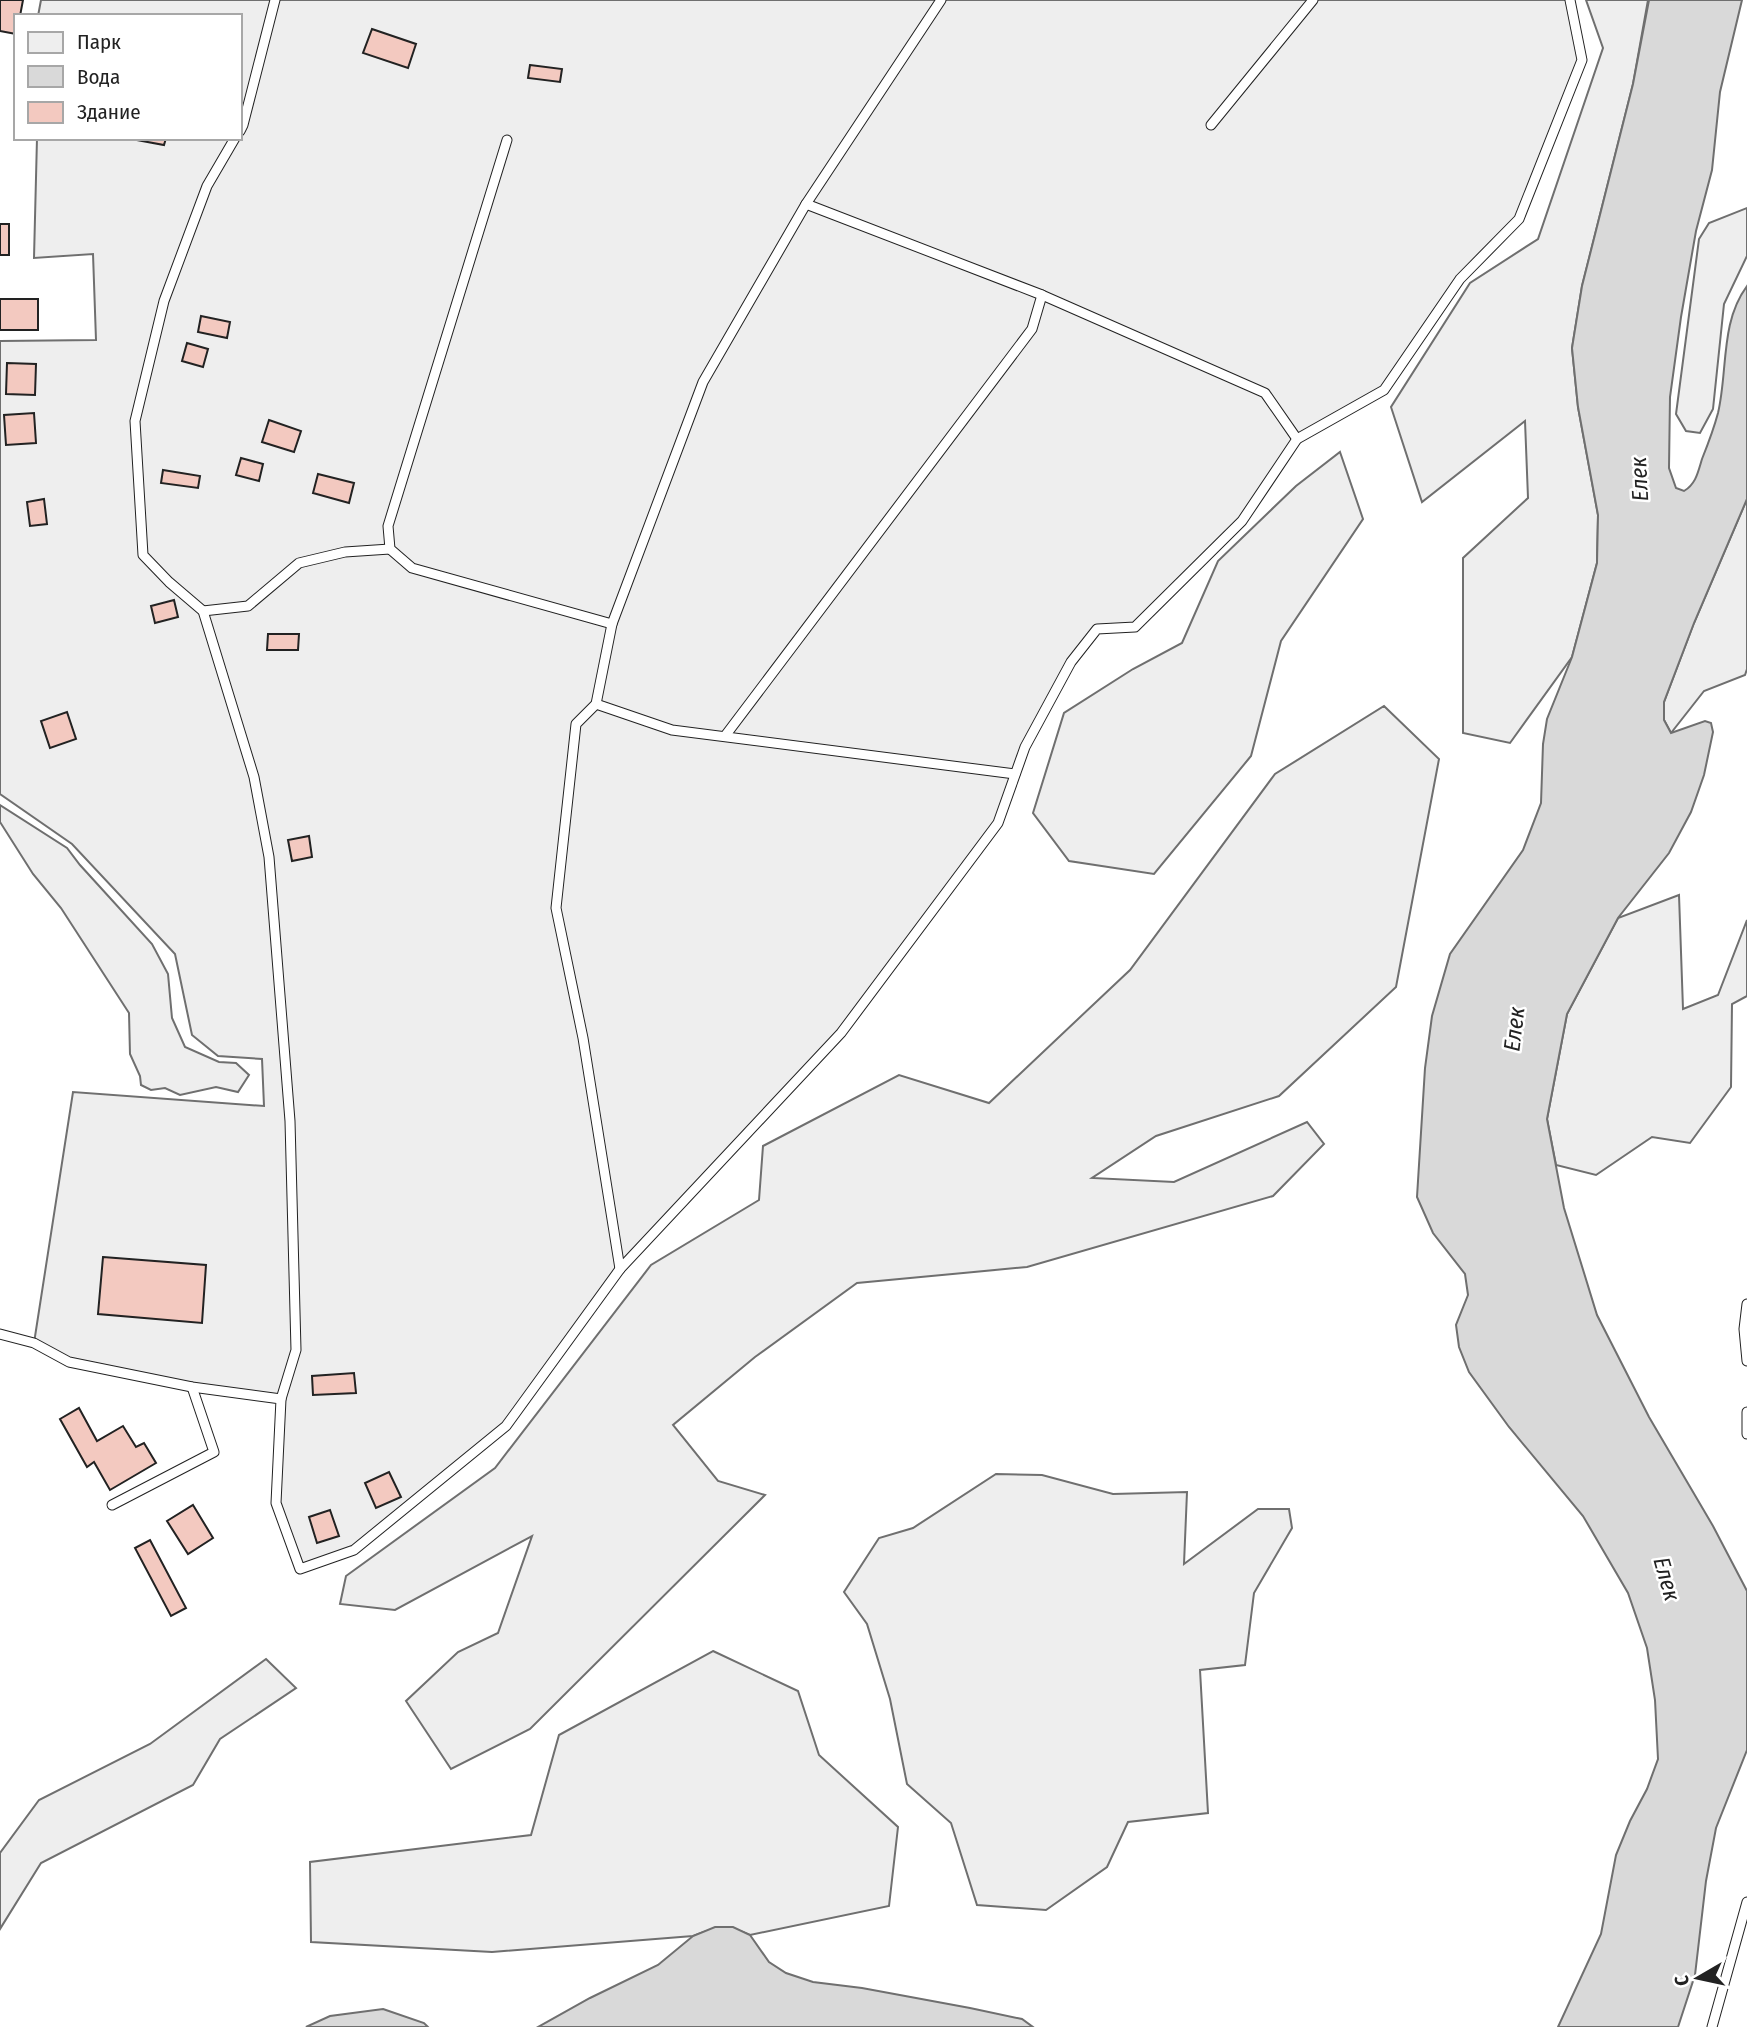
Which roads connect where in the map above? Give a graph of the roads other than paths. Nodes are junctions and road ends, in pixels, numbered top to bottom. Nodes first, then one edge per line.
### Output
1 (275, 0) edge
2 (942, 0) edge
3 (1313, 0) edge
4 (1570, 0) edge
5 (1211, 125) dead end
6 (242, 127) edge
7 (507, 139) dead end
8 (234, 140) edge
9 (806, 204) junction
10 (1042, 295) junction
11 (1297, 439) junction
12 (390, 549) junction
13 (203, 611) junction
14 (612, 625) junction
15 (596, 704) junction
16 (725, 736) junction
17 (1015, 774) junction
18 (620, 1269) junction
19 (1747, 1304) edge
20 (0, 1334) edge
21 (1747, 1362) edge
22 (192, 1387) junction
23 (281, 1399) junction
24 (1747, 1412) edge
25 (1747, 1434) edge
26 (112, 1505) dead end
27 (1747, 1902) edge
28 (1712, 2027) edge

1 - 6 lane
2 - 9 lane
3 - 5 lane
4 - 11 lane
7 - 12 lane
8 - 13 lane
9 - 10 lane
9 - 14 lane
10 - 11 lane
10 - 16 lane
11 - 17 lane
12 - 13 lane
12 - 14 lane
13 - 23 lane
14 - 15 lane
15 - 16 lane
15 - 18 lane
16 - 17 lane
17 - 18 lane
18 - 23 lane
19 - 21 lane
20 - 22 lane
22 - 23 lane
22 - 26 lane
24 - 25 lane
27 - 28 lane

